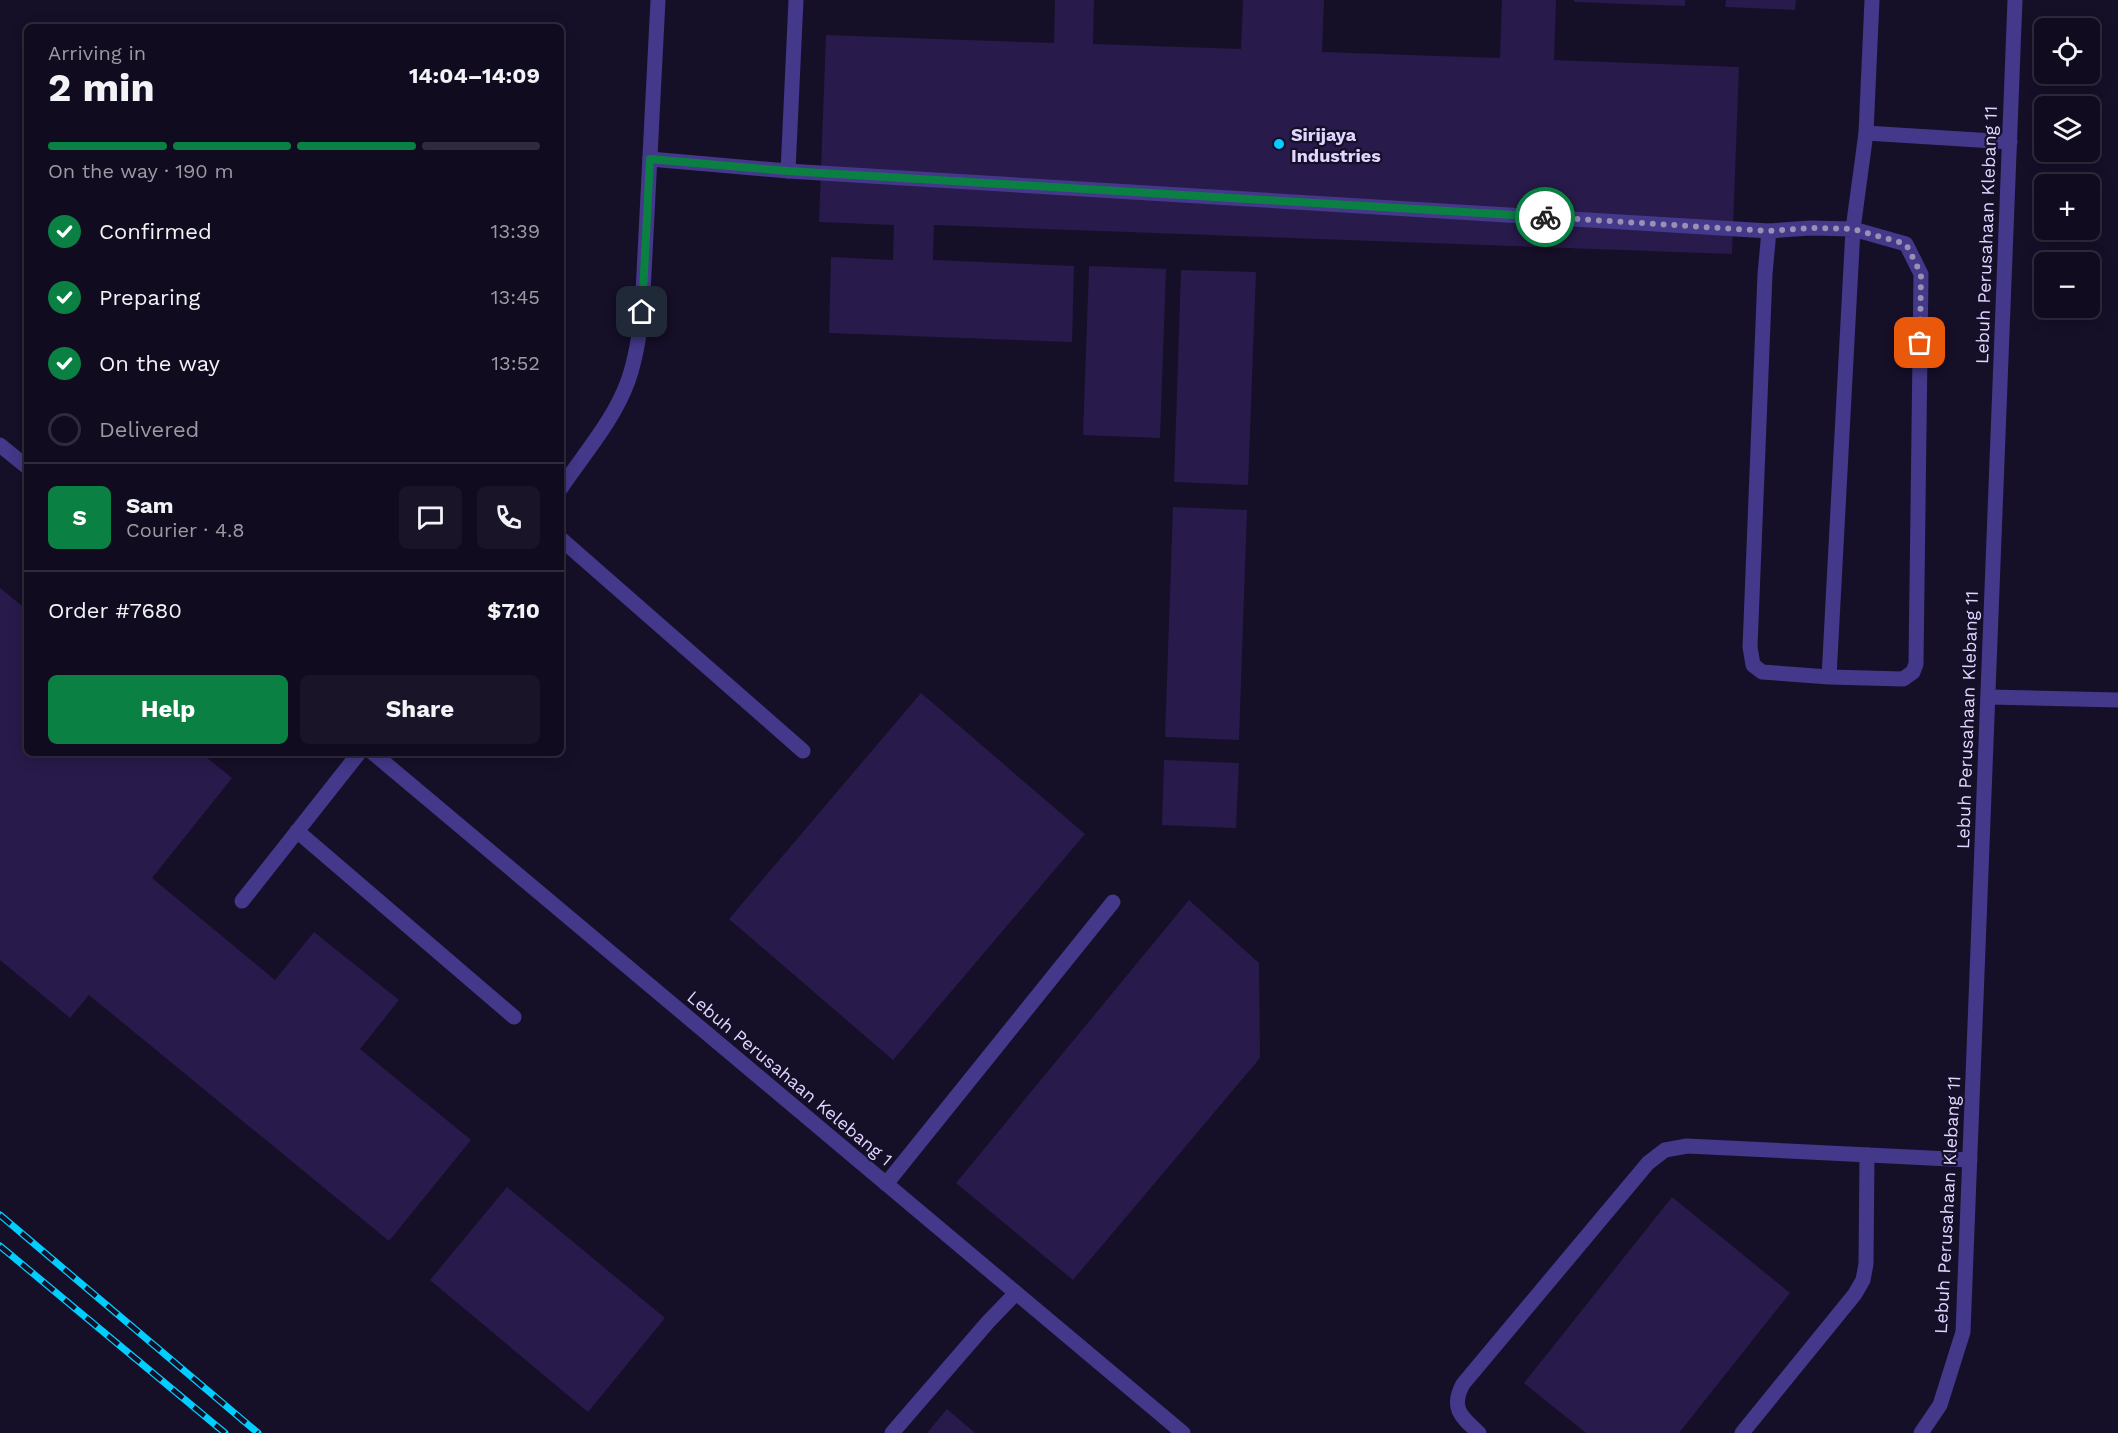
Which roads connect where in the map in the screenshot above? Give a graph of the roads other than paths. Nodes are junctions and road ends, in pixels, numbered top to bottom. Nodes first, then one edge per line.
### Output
1 (658, 0) edge
2 (796, 0) edge
3 (1872, 0) edge
4 (2015, 0) edge
5 (1866, 133) junction
6 (2010, 142) junction
7 (650, 159) junction
8 (788, 171) junction
9 (1853, 229) junction
10 (1768, 231) junction
11 (0, 445) edge
12 (24, 465) edge
13 (564, 484) edge
14 (564, 543) edge
15 (1829, 677) junction
16 (1988, 697) junction
17 (2118, 700) edge
18 (803, 751) dead end
19 (357, 756) edge
20 (377, 756) edge
21 (297, 831) junction
22 (242, 901) dead end
23 (1113, 902) dead end
24 (514, 1017) dead end
25 (1867, 1155) junction
26 (1970, 1160) junction
27 (886, 1184) junction
28 (1016, 1293) junction
29 (892, 1433) edge
30 (1183, 1433) edge
31 (1479, 1433) edge
32 (1742, 1433) edge
33 (1921, 1433) edge

1 - 7 street
2 - 8 street
3 - 5 street
4 - 6 street, Lebuh Perusahaan Klebang 11
5 - 6 street
5 - 9 street
6 - 16 street, Lebuh Perusahaan Klebang 11
7 - 8 street
7 - 13 street
8 - 10 street
9 - 10 street
9 - 15 street
9 - 15 street
10 - 15 street
11 - 12 street
14 - 18 street
16 - 17 street
16 - 26 street, Lebuh Perusahaan Klebang 11
19 - 21 street
20 - 27 street, Lebuh Perusahaan Kelebang 1
21 - 22 street
21 - 24 street
23 - 27 street
25 - 26 street
25 - 31 street
25 - 32 street
26 - 33 street, Lebuh Perusahaan Klebang 11
27 - 28 street, Lebuh Perusahaan Kelebang 1
28 - 29 street
28 - 30 street, Lebuh Perusahaan Kelebang 1

